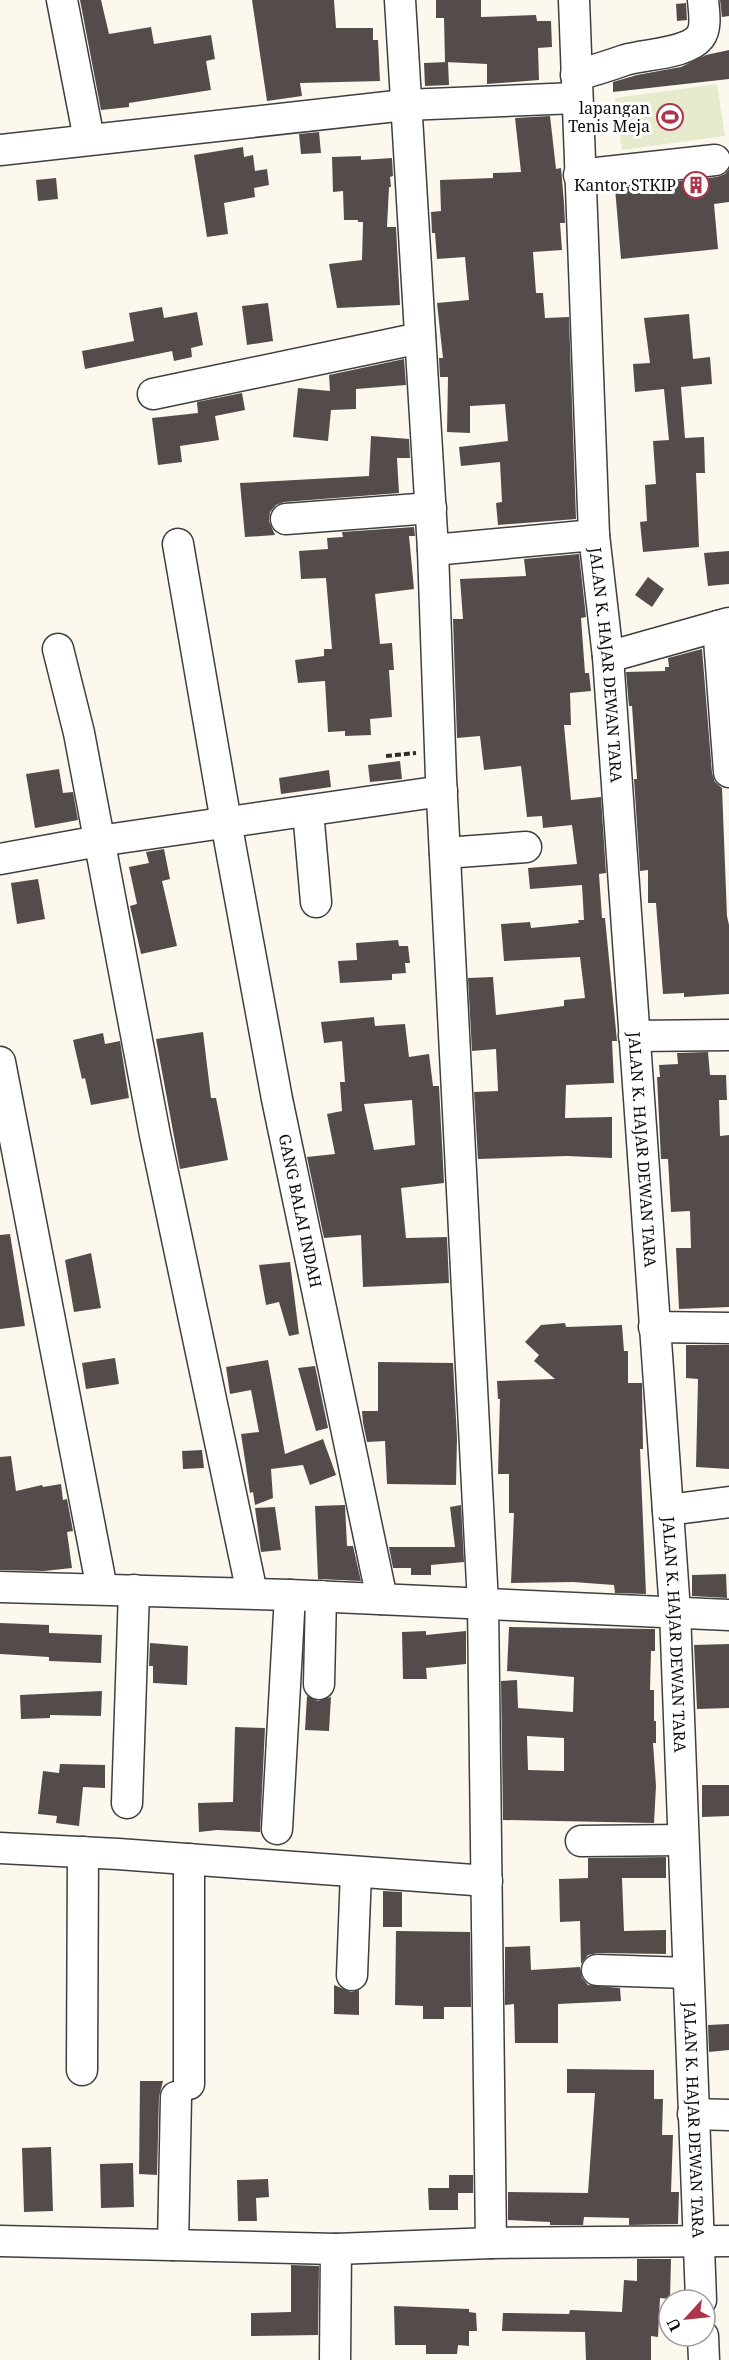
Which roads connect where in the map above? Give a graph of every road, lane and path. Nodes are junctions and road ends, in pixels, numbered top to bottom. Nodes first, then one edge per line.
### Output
1 (62, 0) edge
2 (400, 0) edge
3 (574, 0) edge
4 (703, 0) edge
5 (576, 87) junction
6 (405, 105) junction
7 (89, 139) junction
8 (0, 150) edge
9 (715, 160) dead end
10 (579, 175) junction
11 (420, 338) junction
12 (153, 394) dead end
13 (430, 508) junction
14 (286, 519) dead end
15 (594, 535) junction
16 (178, 544) dead end
17 (433, 550) junction
18 (723, 625) edge
19 (58, 649) dead end
20 (609, 657) junction
21 (729, 772) edge
22 (442, 791) junction
23 (308, 811) junction
24 (226, 822) junction
25 (99, 842) junction
26 (525, 847) dead end
27 (445, 853) junction
28 (0, 859) edge
29 (316, 902) dead end
30 (729, 1035) edge
31 (634, 1036) junction
32 (0, 1062) edge
33 (654, 1327) junction
34 (729, 1328) edge
35 (729, 1502) edge
36 (668, 1510) junction
37 (0, 1587) edge
38 (102, 1589) junction
39 (134, 1590) junction
40 (252, 1593) junction
41 (290, 1595) junction
42 (321, 1596) junction
43 (382, 1599) junction
44 (483, 1604) junction
45 (675, 1611) junction
46 (729, 1615) edge
47 (319, 1684) dead end
48 (127, 1803) dead end
49 (277, 1829) dead end
50 (581, 1840) dead end
51 (683, 1840) junction
52 (0, 1848) edge
53 (83, 1852) junction
54 (189, 1859) junction
55 (356, 1872) junction
56 (487, 1881) junction
57 (597, 1970) dead end
58 (688, 1973) junction
59 (352, 1975) dead end
60 (82, 2070) dead end
61 (693, 2114) junction
62 (729, 2115) edge
63 (0, 2241) edge
64 (698, 2241) junction
65 (729, 2241) edge
66 (491, 2243) junction
67 (174, 2245) junction
68 (336, 2249) junction
69 (700, 2288) edge
70 (335, 2360) edge

1 - 7 street
2 - 6 street
3 - 5 street, JALAN K. HAJAR DEWAN TARA
4 - 5 street
5 - 6 street
5 - 10 street, JALAN K. HAJAR DEWAN TARA
6 - 7 street
6 - 11 street
7 - 8 street
9 - 10 street
10 - 15 street, JALAN K. HAJAR DEWAN TARA
11 - 12 street
11 - 13 street
13 - 14 street
13 - 17 street
15 - 17 street
15 - 20 street, JALAN K. HAJAR DEWAN TARA
16 - 24 street, GANG BALAI INDAH
17 - 22 street
18 - 20 street
18 - 21 street
19 - 25 street
20 - 31 street, JALAN K. HAJAR DEWAN TARA
22 - 23 street
22 - 27 street
23 - 24 street
23 - 29 street
24 - 25 street
24 - 43 street, GANG BALAI INDAH
25 - 28 street
25 - 40 street
26 - 27 street
27 - 44 street
30 - 31 street
31 - 33 street, JALAN K. HAJAR DEWAN TARA
32 - 38 street
33 - 34 street
33 - 36 street, JALAN K. HAJAR DEWAN TARA
35 - 36 street
36 - 45 street, JALAN K. HAJAR DEWAN TARA
37 - 38 street
38 - 39 street
39 - 40 street
39 - 48 street
40 - 41 street
41 - 42 street
41 - 49 street
42 - 43 street
42 - 47 street
43 - 44 street
44 - 45 street
44 - 56 street
45 - 46 street
45 - 51 street, JALAN K. HAJAR DEWAN TARA
50 - 51 street
51 - 58 street, JALAN K. HAJAR DEWAN TARA
52 - 53 street
53 - 54 street
53 - 60 street
54 - 55 street
54 - 67 street
55 - 56 street
55 - 59 street
56 - 66 street
57 - 58 street
58 - 61 street, JALAN K. HAJAR DEWAN TARA
61 - 62 street
61 - 64 street, JALAN K. HAJAR DEWAN TARA
63 - 67 street
64 - 65 street
64 - 66 street
64 - 69 street, JALAN K. HAJAR DEWAN TARA
66 - 68 street
67 - 68 street
68 - 70 street

